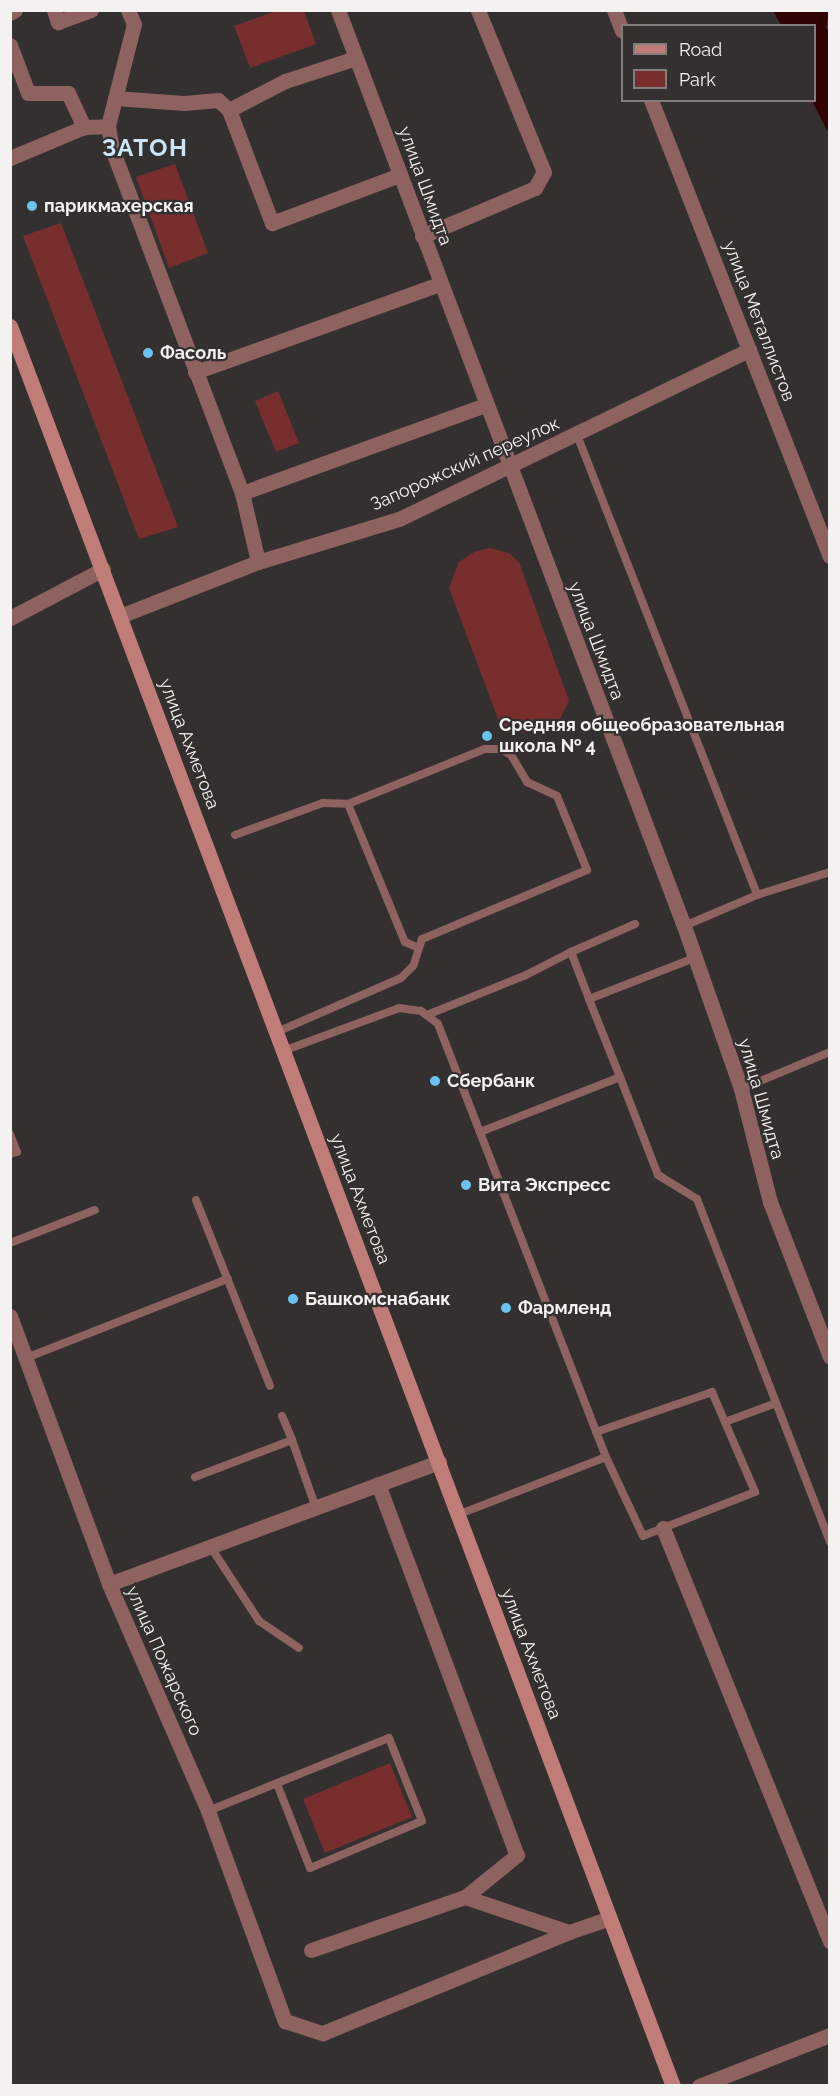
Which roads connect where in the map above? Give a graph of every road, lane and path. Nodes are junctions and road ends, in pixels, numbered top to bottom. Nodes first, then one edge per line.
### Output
1 (15, 10) edge
2 (54, 10) edge
3 (91, 10) edge
4 (128, 10) edge
5 (338, 10) edge
6 (478, 10) edge
7 (614, 10) edge
8 (10, 13) edge
9 (621, 28) edge
10 (10, 45) edge
11 (356, 58) junction
12 (115, 98) junction
13 (652, 102) edge
14 (229, 110) junction
15 (108, 126) junction
16 (84, 127) junction
17 (10, 158) edge
18 (400, 175) junction
19 (422, 236) junction
20 (440, 284) junction
21 (10, 326) edge
22 (749, 350) junction
23 (195, 372) junction
24 (485, 405) junction
25 (576, 435) junction
26 (508, 467) junction
27 (242, 493) junction
28 (830, 556) edge
29 (258, 562) junction
30 (103, 569) junction
31 (120, 616) junction
32 (10, 618) edge
33 (348, 804) junction
34 (235, 835) dead end
35 (830, 872) edge
36 (757, 895) junction
37 (635, 924) dead end
38 (684, 926) junction
39 (419, 948) junction
40 (571, 952) junction
41 (694, 958) junction
42 (589, 999) junction
43 (427, 1014) junction
44 (277, 1032) junction
45 (283, 1051) junction
46 (830, 1052) edge
47 (620, 1077) junction
48 (741, 1089) junction
49 (480, 1132) junction
50 (10, 1134) edge
51 (10, 1154) edge
52 (196, 1200) dead end
53 (95, 1210) dead end
54 (10, 1243) edge
55 (228, 1279) junction
56 (10, 1316) edge
57 (830, 1357) edge
58 (26, 1358) junction
59 (270, 1386) dead end
60 (776, 1404) junction
61 (282, 1416) dead end
62 (725, 1422) junction
63 (596, 1432) junction
64 (292, 1440) junction
65 (606, 1457) junction
66 (439, 1462) junction
67 (195, 1477) dead end
68 (378, 1484) junction
69 (316, 1508) junction
70 (457, 1515) junction
71 (663, 1528) junction
72 (830, 1542) edge
73 (210, 1546) junction
74 (109, 1584) junction
75 (299, 1648) dead end
76 (277, 1785) junction
77 (208, 1811) junction
78 (465, 1897) junction
79 (610, 1918) junction
80 (569, 1932) junction
81 (830, 1942) edge
82 (311, 1950) dead end
83 (830, 2035) edge
84 (673, 2085) edge
85 (699, 2085) edge

1 - 8 street
2 - 3 street
4 - 12 street
5 - 11 street, улица Шмидта
6 - 19 street
7 - 9 street
10 - 16 street
11 - 14 street
11 - 18 street, улица Шмидта
12 - 14 street
12 - 15 street
13 - 22 street, улица Металлистов
14 - 18 street
15 - 16 street
15 - 23 street
16 - 17 street
18 - 19 street, улица Шмидта
19 - 20 street, улица Шмидта
20 - 23 street
20 - 24 street, улица Шмидта
21 - 30 main road, улица Ахметова
22 - 25 street, Запорожский переулок
22 - 28 street, улица Металлистов
23 - 27 street
24 - 26 street, улица Шмидта
24 - 27 street
25 - 26 street, Запорожский переулок
25 - 36 lane
26 - 29 street, Запорожский переулок
26 - 38 street, улица Шмидта
27 - 29 street
29 - 31 street, Запорожский переулок
30 - 31 main road, улица Ахметова
30 - 32 street
31 - 44 main road, улица Ахметова
33 - 34 lane
33 - 39 lane
33 - 39 lane
35 - 36 lane
36 - 38 lane
37 - 40 lane
38 - 41 street, улица Шмидта
39 - 44 lane
40 - 42 lane
40 - 43 lane
41 - 42 lane
41 - 48 street, улица Шмидта
42 - 47 lane
43 - 45 lane
43 - 49 lane
44 - 45 main road, улица Ахметова
45 - 66 main road, улица Ахметова
46 - 48 lane
47 - 49 lane
47 - 60 lane
48 - 57 street, улица Шмидта
49 - 63 lane
50 - 51 lane
52 - 55 lane
53 - 54 lane
55 - 58 lane
55 - 59 lane
56 - 58 street, улица Пожарского
58 - 74 street, улица Пожарского
60 - 62 lane
60 - 72 lane
61 - 64 lane
62 - 63 lane
62 - 71 lane
63 - 65 lane
64 - 67 lane
64 - 69 lane
65 - 70 lane
65 - 71 lane
66 - 68 street
66 - 70 main road, улица Ахметова
68 - 69 street
68 - 78 street
69 - 73 street
70 - 79 main road, улица Ахметова
71 - 81 street
73 - 74 street
73 - 75 lane
74 - 77 street, улица Пожарского
76 - 76 lane
76 - 77 lane
77 - 80 street, улица Пожарского
78 - 80 street
78 - 82 street
79 - 80 street
79 - 84 main road, улица Ахметова
83 - 85 street

